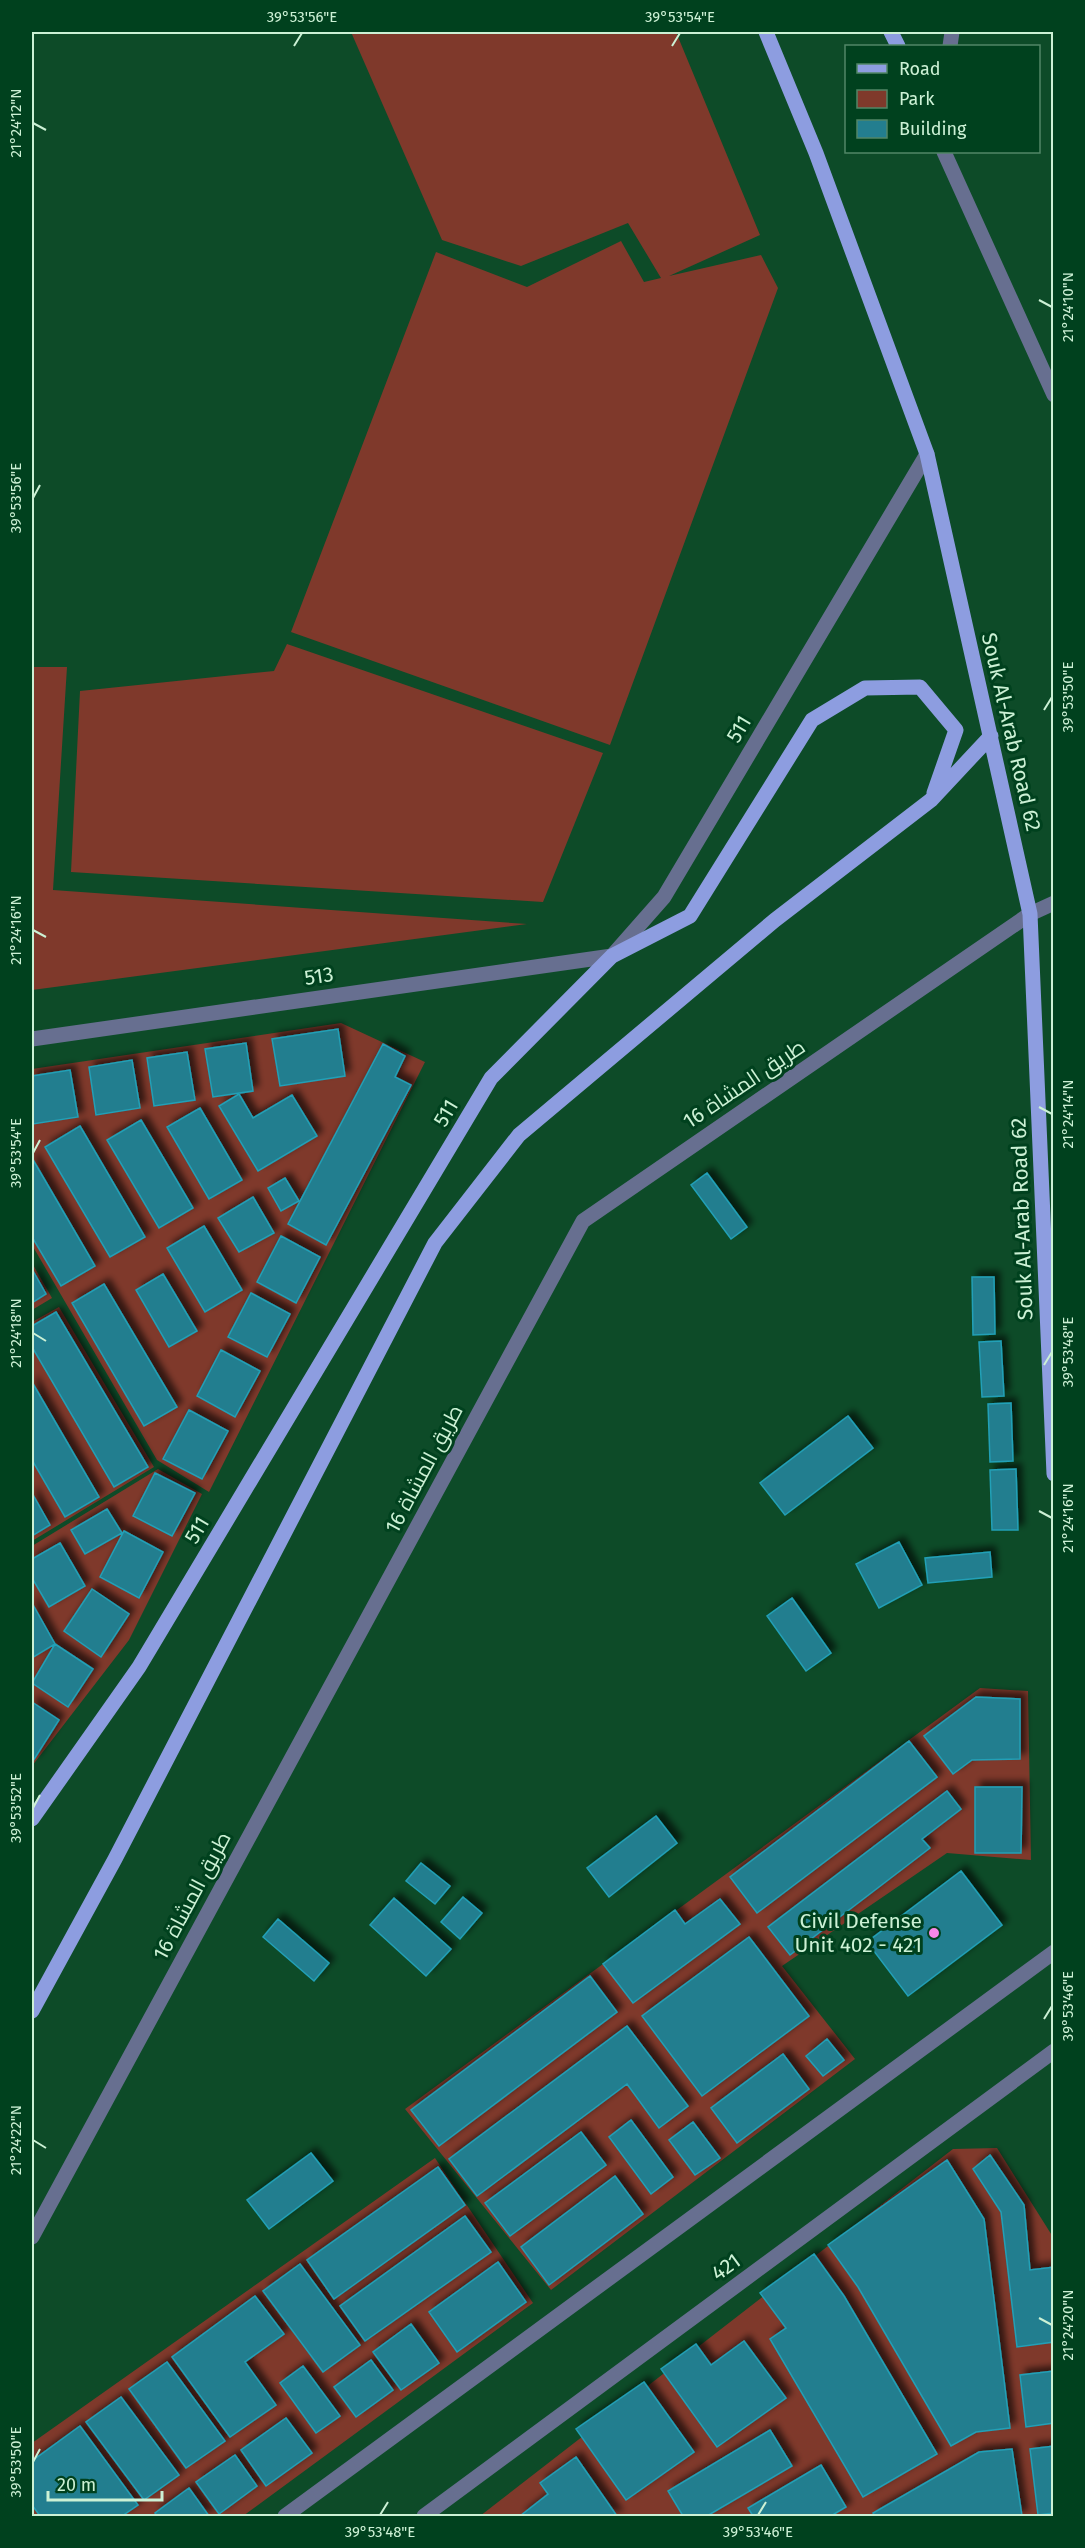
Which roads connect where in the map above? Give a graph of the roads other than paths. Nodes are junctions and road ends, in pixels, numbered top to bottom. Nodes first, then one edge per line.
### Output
1 (766, 32) edge
2 (944, 153) edge
3 (1053, 395) edge
4 (927, 454) junction
5 (991, 735) junction
6 (932, 800) junction
7 (1053, 903) edge
8 (1030, 914) junction
9 (612, 956) junction
10 (32, 1038) edge
11 (1053, 1474) edge
12 (32, 1819) edge
13 (1053, 1952) edge
14 (32, 2011) edge
15 (1053, 2051) edge
16 (32, 2237) edge
17 (285, 2517) edge
18 (424, 2517) edge

1 - 4 main road, Souk Al-Arab Road 62
2 - 3 street
4 - 5 main road, Souk Al-Arab Road 62
4 - 9 street, 511
5 - 6 main road
5 - 8 main road, Souk Al-Arab Road 62
6 - 9 main road
6 - 14 main road
7 - 8 street, طريق المشاة 16
8 - 11 main road, Souk Al-Arab Road 62
8 - 16 street, طريق المشاة 16
9 - 10 street, 513
9 - 12 main road, 511
13 - 17 street
15 - 18 street, 421

